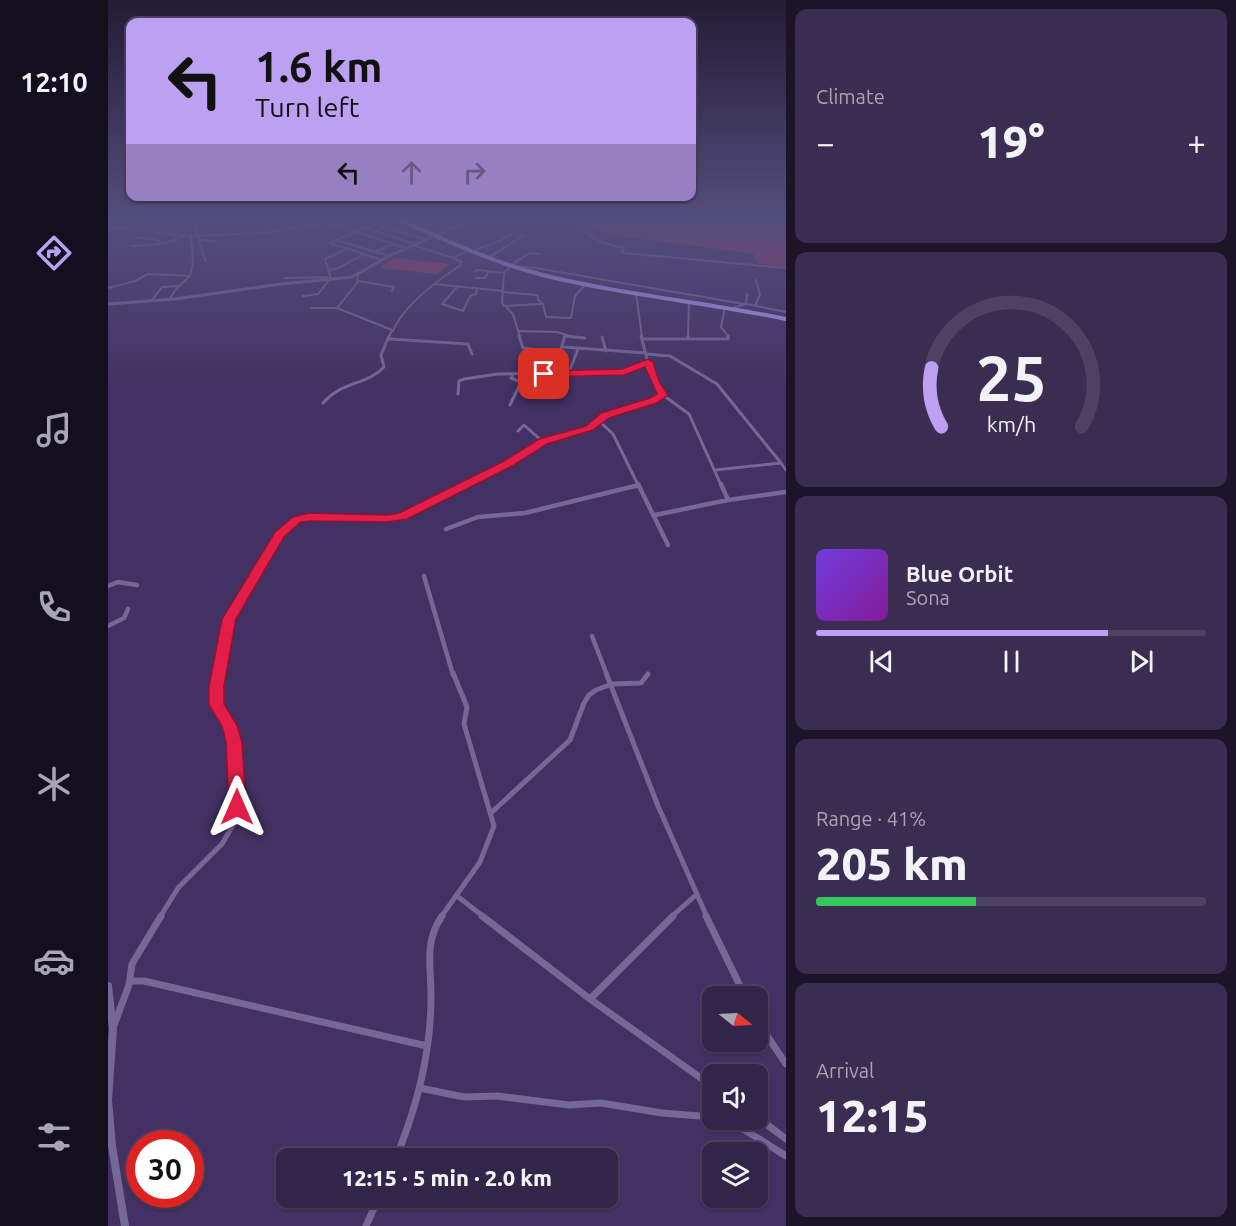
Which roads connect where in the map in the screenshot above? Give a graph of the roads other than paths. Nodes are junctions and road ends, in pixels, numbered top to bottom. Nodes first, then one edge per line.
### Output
1 (141, 278) edge
2 (187, 278) edge
3 (328, 278) edge
4 (330, 278) edge
5 (442, 278) edge
6 (504, 278) edge
7 (561, 278) edge
8 (592, 278) edge
9 (756, 280) dead end
10 (358, 281) joint
11 (434, 284) junction
12 (585, 285) junction
13 (178, 286) junction
14 (457, 287) junction
15 (108, 288) edge
16 (477, 289) junction
17 (392, 291) dead end
18 (503, 291) junction
19 (636, 293) junction
20 (747, 294) dead end
21 (303, 296) dead end
22 (152, 300) junction
23 (169, 300) junction
24 (689, 302) junction
25 (108, 304) edge
26 (543, 304) junction
27 (745, 304) junction
28 (504, 306) junction
29 (755, 306) junction
30 (725, 307) junction
31 (311, 308) dead end
32 (337, 308) junction
33 (732, 308) junction
34 (786, 312) edge
35 (786, 319) edge
36 (393, 330) junction
37 (519, 331) junction
38 (565, 336) junction
39 (602, 337) dead end
40 (585, 338) dead end
41 (390, 339) junction
42 (643, 339) junction
43 (688, 339) junction
44 (563, 347) junction
45 (578, 349) junction
46 (606, 351) junction
47 (559, 353) junction
48 (472, 354) dead end
49 (646, 354) junction
50 (648, 362) junction
51 (569, 372) junction
52 (553, 373) junction
53 (513, 374) junction
54 (458, 394) dead end
55 (663, 394) junction
56 (323, 403) dead end
57 (510, 405) dead end
58 (598, 420) junction
59 (518, 431) dead end
60 (543, 442) junction
61 (781, 464) junction
62 (715, 470) junction
63 (786, 470) edge
64 (639, 484) junction
65 (786, 492) edge
66 (728, 500) junction
67 (655, 515) junction
68 (447, 529) dead end
69 (668, 545) dead end
70 (424, 576) dead end
71 (137, 585) dead end
72 (108, 586) edge
73 (128, 609) dead end
74 (108, 626) edge
75 (592, 636) dead end
76 (648, 674) dead end
77 (611, 682) junction
78 (492, 812) junction
79 (697, 894) junction
80 (457, 896) junction
81 (130, 981) junction
82 (108, 986) edge
83 (740, 986) edge
84 (590, 999) junction
85 (112, 1029) junction
86 (768, 1040) edge
87 (427, 1046) junction
88 (786, 1064) edge
89 (108, 1068) edge
90 (702, 1079) edge
91 (420, 1088) junction
92 (702, 1115) edge
93 (768, 1126) edge
94 (745, 1130) edge
95 (786, 1139) edge
96 (399, 1148) edge
97 (786, 1156) edge
98 (374, 1208) edge
99 (125, 1226) edge
100 (366, 1226) edge

1 - 15 street
2 - 13 street
3 - 23 street
4 - 21 street
5 - 11 street
6 - 18 street
7 - 12 highway
8 - 27 street
9 - 29 street
10 - 17 street
10 - 32 street
11 - 14 street
11 - 36 street
12 - 19 highway
12 - 26 street
13 - 22 street
13 - 23 street
14 - 16 street
14 - 16 street
16 - 18 street
18 - 26 street
18 - 28 street
19 - 24 highway
19 - 42 street
20 - 27 street
22 - 23 street
22 - 25 street
24 - 30 highway
24 - 43 street
26 - 28 street
27 - 29 street
27 - 33 street
28 - 37 street
29 - 34 street
30 - 33 highway
30 - 43 street
31 - 32 street
32 - 36 street
33 - 35 highway
36 - 41 street
37 - 38 street
37 - 47 street
38 - 40 street
38 - 44 street
39 - 46 street
41 - 48 street
41 - 56 street
42 - 43 street
42 - 49 street
44 - 45 street
44 - 47 street
45 - 46 street
45 - 51 street
46 - 49 street
47 - 52 street
49 - 50 street
49 - 61 street
50 - 51 street
50 - 55 street
51 - 52 street
52 - 53 street
53 - 54 street
53 - 57 street
55 - 58 street
55 - 62 street
58 - 60 street
58 - 64 street
59 - 60 street
60 - 81 street
61 - 62 street
61 - 63 street
62 - 66 street
64 - 67 street
64 - 68 street
65 - 66 street
66 - 67 street
67 - 69 street
70 - 78 street
71 - 72 street
73 - 74 street
75 - 77 street
76 - 77 street
77 - 78 street
77 - 79 street
78 - 80 street
79 - 83 street
79 - 84 street
80 - 84 street
80 - 87 street
81 - 85 street
81 - 87 street
82 - 85 street
84 - 90 street
85 - 89 street
86 - 88 street
87 - 91 street
89 - 99 street
91 - 92 street
91 - 96 street
93 - 95 street
94 - 97 street
98 - 100 street

